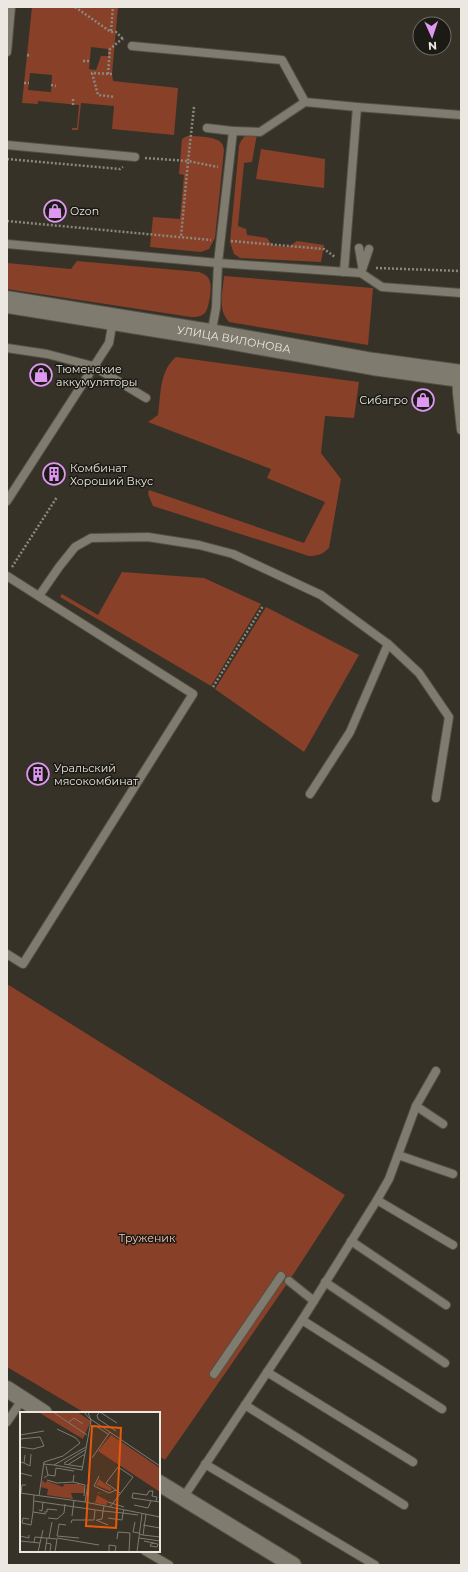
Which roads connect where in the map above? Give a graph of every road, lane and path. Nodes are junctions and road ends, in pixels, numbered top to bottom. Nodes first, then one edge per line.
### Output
1 (11, 7) edge
2 (74, 7) edge
3 (113, 7) edge
4 (111, 32) junction
5 (116, 32) dead end
6 (122, 38) dead end
7 (132, 46) dead end
8 (7, 52) edge
9 (27, 55) dead end
10 (31, 56) dead end
11 (83, 61) dead end
12 (90, 61) dead end
13 (108, 74) junction
14 (112, 74) dead end
15 (24, 83) dead end
16 (28, 83) dead end
17 (51, 85) dead end
18 (56, 86) dead end
19 (115, 96) dead end
20 (73, 99) dead end
21 (305, 102) junction
22 (73, 105) dead end
23 (194, 107) dead end
24 (357, 107) junction
25 (461, 115) edge
26 (207, 128) dead end
27 (233, 130) junction
28 (7, 145) edge
29 (135, 157) junction
30 (7, 159) edge
31 (188, 161) junction
32 (229, 168) junction
33 (7, 221) edge
34 (181, 237) junction
35 (221, 240) junction
36 (7, 244) edge
37 (359, 248) dead end
38 (369, 249) dead end
39 (218, 263) junction
40 (344, 268) junction
41 (362, 270) junction
42 (461, 271) edge
43 (461, 293) edge
44 (7, 302) edge
45 (113, 319) junction
46 (211, 336) junction
47 (7, 348) edge
48 (93, 366) junction
49 (459, 376) edge
50 (146, 398) dead end
51 (461, 430) edge
52 (57, 497) dead end
53 (7, 501) edge
54 (11, 568) dead end
55 (7, 576) edge
56 (39, 596) junction
57 (263, 606) dead end
58 (388, 644) junction
59 (214, 688) dead end
60 (310, 794) dead end
61 (436, 798) dead end
62 (7, 954) edge
63 (436, 1071) dead end
64 (416, 1106) junction
65 (443, 1124) dead end
66 (398, 1155) junction
67 (453, 1174) dead end
68 (377, 1200) junction
69 (351, 1241) junction
70 (453, 1245) dead end
71 (282, 1276) dead end
72 (289, 1281) dead end
73 (325, 1282) junction
74 (314, 1301) junction
75 (446, 1306) dead end
76 (302, 1320) junction
77 (445, 1363) dead end
78 (267, 1372) junction
79 (214, 1374) dead end
80 (7, 1389) edge
81 (22, 1400) junction
82 (245, 1405) junction
83 (442, 1409) dead end
84 (42, 1412) edge
85 (7, 1422) edge
86 (413, 1462) dead end
87 (205, 1464) junction
88 (160, 1484) edge
89 (183, 1498) junction
90 (404, 1505) dead end
91 (147, 1552) edge
92 (169, 1565) edge
93 (292, 1565) edge
94 (375, 1565) edge

1 - 8 lane
2 - 4 path
3 - 4 path
4 - 5 path
6 - 13 path
7 - 21 lane
9 - 10 path
11 - 12 path
13 - 14 path
13 - 19 path
15 - 16 path
17 - 18 path
20 - 22 path
21 - 24 lane
21 - 27 lane
23 - 31 path
24 - 25 lane
24 - 40 lane
26 - 27 lane
27 - 32 lane
28 - 29 lane
29 - 30 path
29 - 31 path
31 - 32 path
31 - 34 path
32 - 35 lane
33 - 34 path
34 - 35 path
35 - 39 lane
35 - 40 path
36 - 39 lane
37 - 41 lane
38 - 41 lane
39 - 40 lane
39 - 46 lane
40 - 41 lane
41 - 42 path
41 - 43 lane
44 - 45 street, УЛИЦА ВИЛОНОВА
45 - 46 street, УЛИЦА ВИЛОНОВА
45 - 48 lane
46 - 49 street, УЛИЦА ВИЛОНОВА
47 - 48 lane
48 - 50 lane
48 - 53 lane
49 - 51 lane
52 - 54 path
55 - 56 lane
56 - 58 lane
56 - 62 lane
57 - 59 path
58 - 60 lane
58 - 61 lane
63 - 64 lane
64 - 65 lane
64 - 66 lane
66 - 67 lane
66 - 68 lane
68 - 69 lane
68 - 70 lane
69 - 73 lane
69 - 75 lane
71 - 79 lane
72 - 74 lane
73 - 74 lane
73 - 77 lane
74 - 76 lane
76 - 78 lane
76 - 83 lane
78 - 82 lane
78 - 86 lane
80 - 81 street
81 - 84 street
81 - 85 lane
82 - 87 lane
82 - 90 lane
87 - 89 lane
87 - 94 lane
88 - 89 street
89 - 93 street
91 - 92 lane

